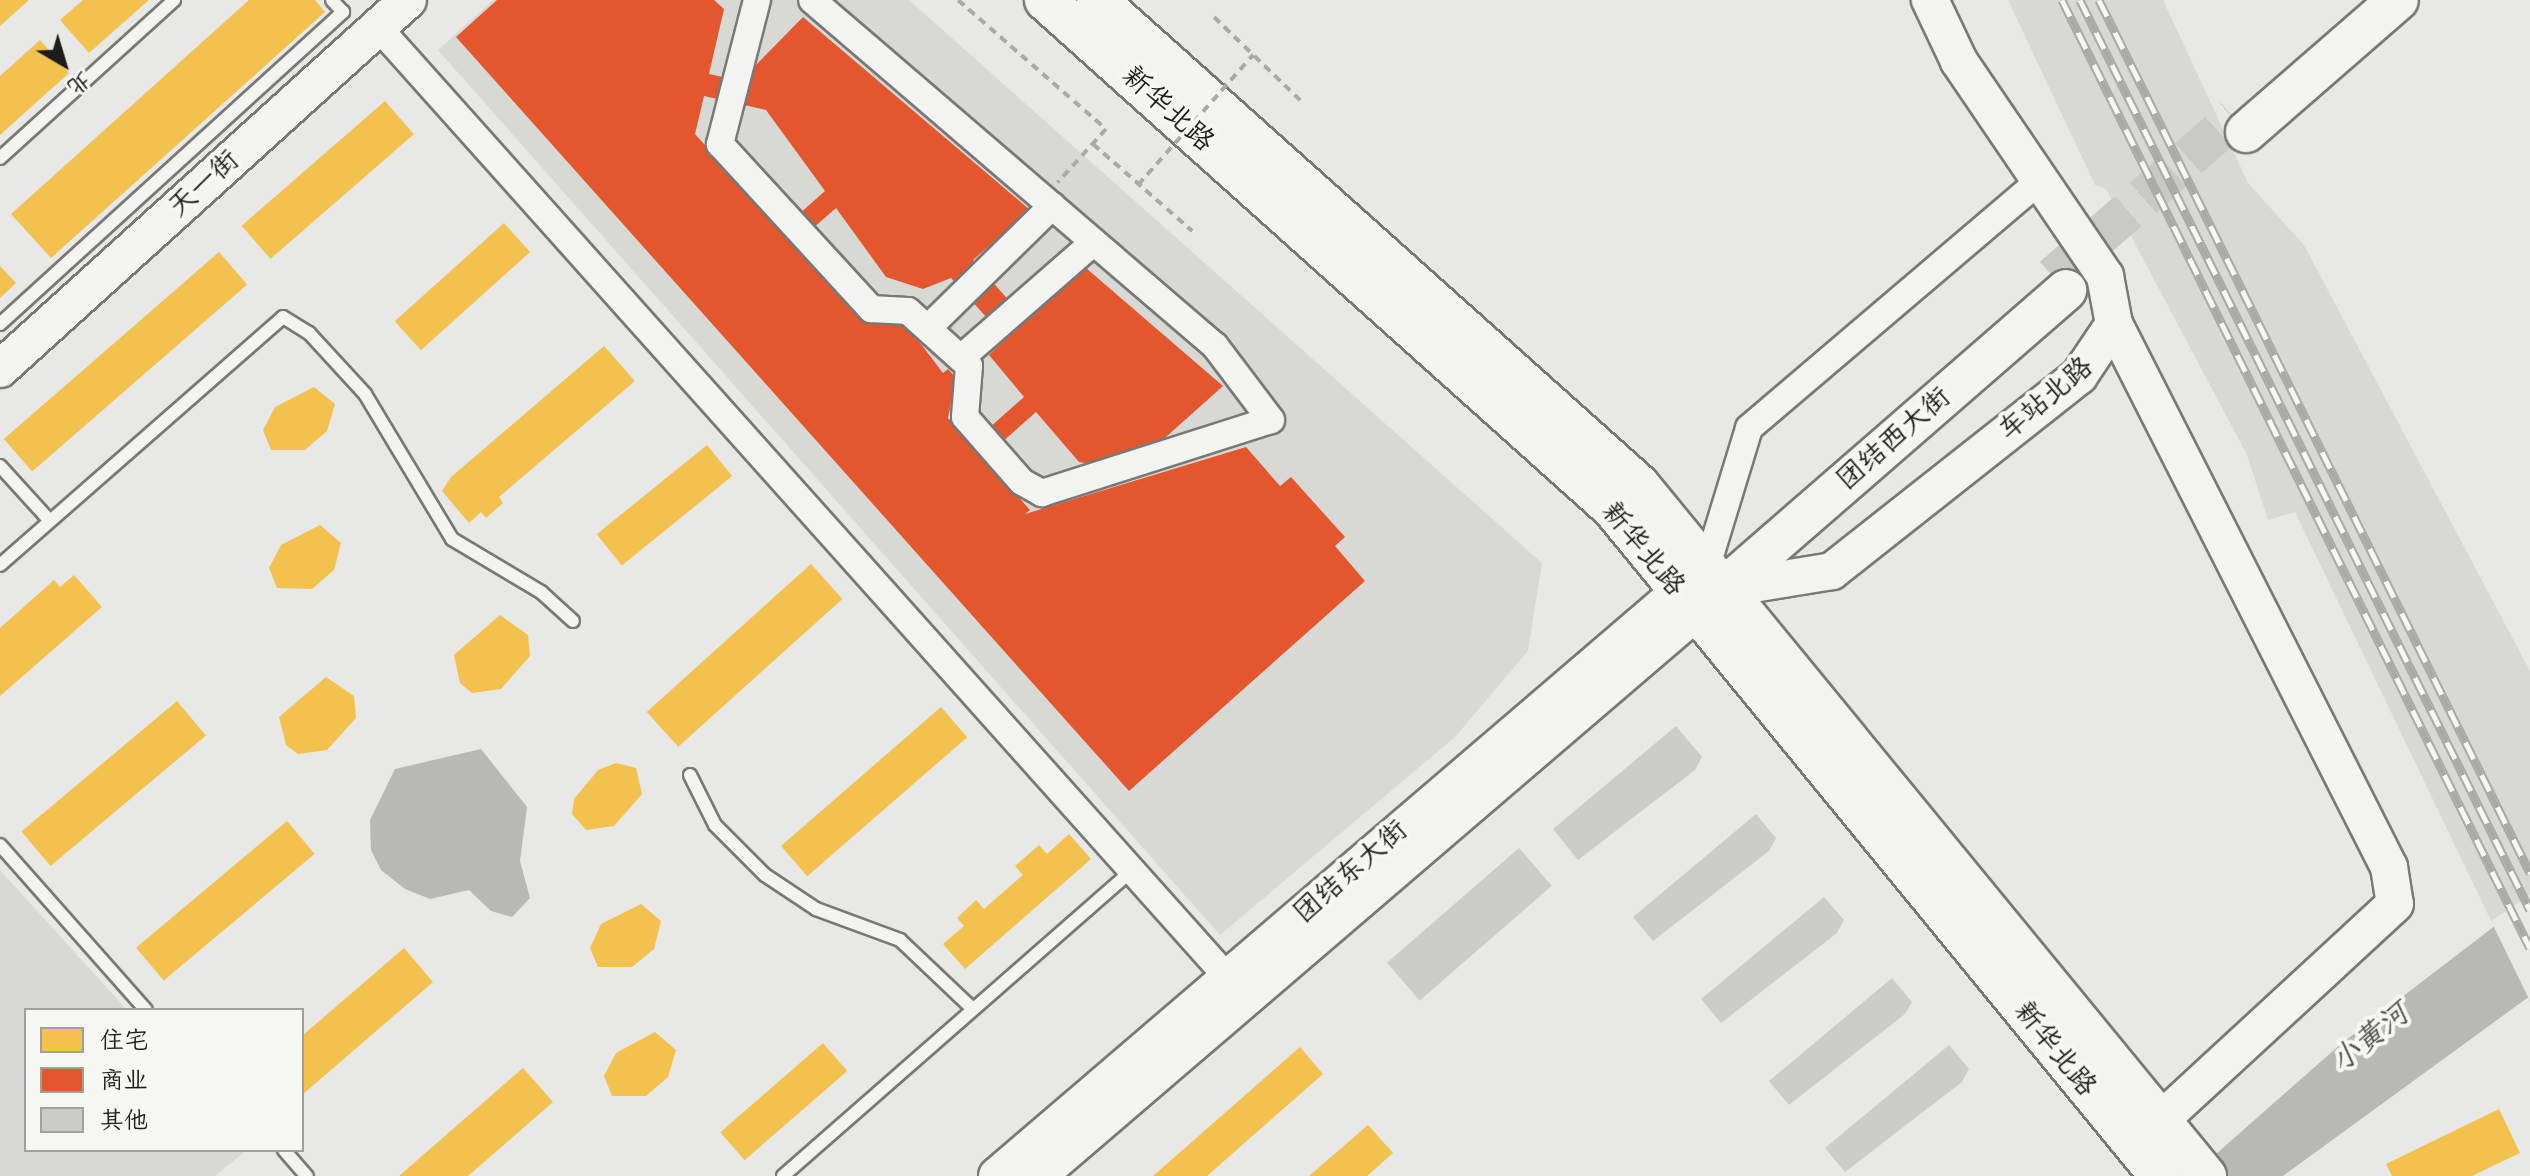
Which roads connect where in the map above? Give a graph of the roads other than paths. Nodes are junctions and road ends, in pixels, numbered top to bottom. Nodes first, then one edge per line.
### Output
1 (174, 0) edge
2 (332, 0) edge
3 (408, 0) edge
4 (757, 0) edge
5 (812, 0) edge
6 (1045, 0) edge
7 (1097, 0) edge
8 (1930, 0) edge
9 (2369, 0) edge
10 (2398, 0) edge
11 (378, 27) junction
12 (0, 158) edge
13 (2040, 180) junction
14 (1047, 202) junction
15 (1094, 242) junction
16 (2060, 284) tunnel mouth
17 (58, 294) junction
18 (0, 324) edge
19 (2114, 324) junction
20 (929, 327) junction
21 (961, 358) junction
22 (0, 369) edge
23 (0, 466) edge
24 (50, 521) junction
25 (0, 565) edge
26 (1701, 590) junction
27 (573, 621) dead end
28 (690, 775) dead end
29 (0, 845) edge
30 (1132, 871) junction
31 (1228, 978) junction
32 (144, 1008) edge
33 (972, 1008) junction
34 (2147, 1132) junction
35 (286, 1152) edge
36 (2187, 1171) edge
37 (307, 1176) edge
38 (783, 1176) edge
39 (997, 1176) edge
40 (1038, 1176) edge

1 - 12 lane
2 - 17 lane
3 - 11 street, 天一街
4 - 20 street
5 - 14 street
6 - 26 main road, 新华北路
7 - 26 main road, 新华北路
8 - 13 street
9 - 10 main road
11 - 17 street, 天一街
11 - 30 street
13 - 19 street
13 - 26 street
14 - 15 street
14 - 20 street
15 - 21 street
15 - 21 street
16 - 26 main road, 团结西大街
17 - 18 lane
17 - 22 street, 天一街
19 - 26 street, 车站北路
19 - 34 street
20 - 21 street
23 - 24 lane
24 - 25 lane
24 - 27 lane
26 - 31 street, 团结东大街
26 - 34 main road, 新华北路
26 - 40 street, 团结东大街
28 - 33 lane
29 - 32 lane
30 - 31 street
30 - 33 lane
31 - 39 street, 团结东大街
33 - 38 lane
34 - 36 main road, 新华北路
35 - 37 lane

